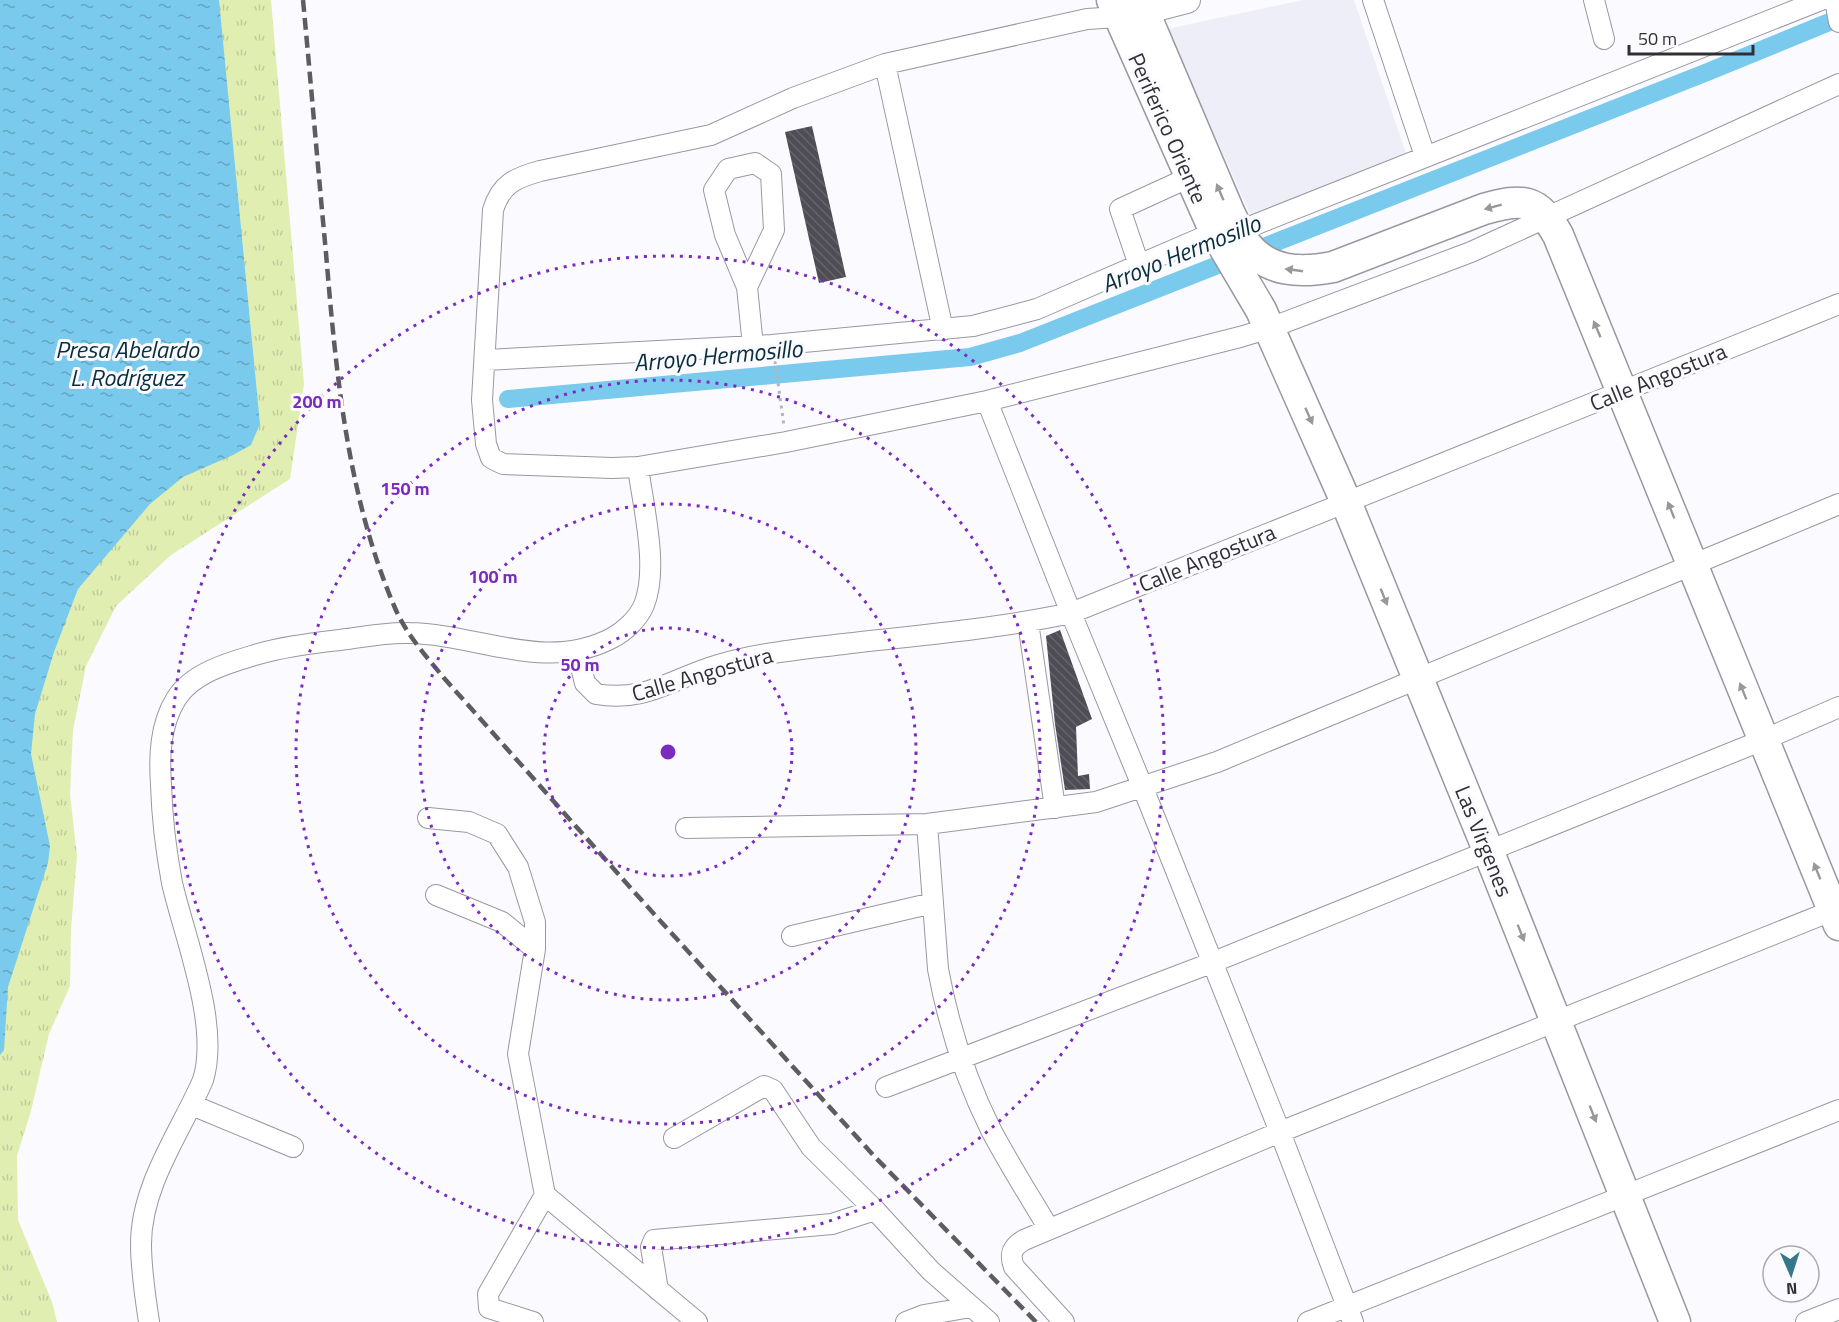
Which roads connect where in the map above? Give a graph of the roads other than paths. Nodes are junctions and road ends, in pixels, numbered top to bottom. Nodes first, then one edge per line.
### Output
1 (1187, 0) edge
2 (1372, 0) edge
3 (1594, 0) edge
4 (1821, 0) edge
5 (1835, 0) edge
6 (1123, 5) edge
7 (1839, 22) edge
8 (1604, 39) dead end
9 (885, 64) junction
10 (1839, 84) edge
11 (1425, 156) junction
12 (1190, 177) junction
13 (1547, 216) junction
14 (1239, 252) junction
15 (1138, 265) junction
16 (747, 287) junction
17 (1839, 304) edge
18 (1270, 328) junction
19 (943, 330) junction
20 (753, 346) junction
21 (486, 360) junction
22 (1623, 391) junction
23 (987, 400) junction
24 (638, 467) junction
25 (1346, 502) junction
26 (1839, 504) edge
27 (1693, 565) junction
28 (1071, 613) junction
29 (1028, 622) junction
30 (577, 651) junction
31 (1417, 679) junction
32 (1839, 707) edge
33 (1763, 740) junction
34 (1143, 788) junction
35 (1055, 808) junction
36 (428, 818) dead end
37 (927, 824) junction
38 (686, 828) dead end
39 (1488, 850) junction
40 (436, 895) dead end
41 (933, 903) junction
42 (1837, 915) edge
43 (792, 936) dead end
44 (535, 949) junction
45 (1211, 963) junction
46 (1557, 1023) junction
47 (962, 1059) junction
48 (886, 1087) dead end
49 (192, 1105) junction
50 (1839, 1110) edge
51 (1280, 1132) junction
52 (674, 1138) dead end
53 (293, 1147) dead end
54 (1626, 1194) junction
55 (544, 1195) junction
56 (875, 1210) junction
57 (1049, 1230) junction
58 (658, 1290) junction
59 (971, 1307) junction
60 (1839, 1309) edge
61 (1349, 1314) edge
62 (149, 1322) edge
63 (533, 1322) edge
64 (697, 1322) edge
65 (906, 1322) edge
66 (989, 1322) edge
67 (1064, 1322) edge
68 (1308, 1322) edge
69 (1675, 1322) edge
70 (1806, 1322) edge

1 - 6 main road
2 - 11 street
3 - 8 street
4 - 11 street
5 - 7 street
6 - 9 street
6 - 12 highway, Periferico Oriente
14 -> 6 highway, Periferico Oriente
9 - 19 street
9 - 21 street
10 - 13 street
11 - 14 street
12 - 14 highway, Periferico Oriente
12 - 15 street
13 -> 14 highway
13 - 18 street
22 -> 13 highway
14 - 15 street
14 - 18 highway, Las Virgenes
15 - 19 street
16 - 16 street
16 - 20 street
17 - 22 street, Calle Angostura
18 - 23 street
18 -> 25 highway, Las Virgenes
19 - 20 street
20 - 21 street
21 - 24 street
22 - 25 street, Calle Angostura
27 -> 22 highway
23 - 24 street
23 - 28 street
24 - 30 street
25 - 28 street, Calle Angostura
25 -> 31 highway, Las Virgenes
26 - 27 street
27 - 31 street
33 -> 27 highway
28 - 29 street, Calle Angostura
28 - 34 street
29 - 30 street, Calle Angostura
29 - 35 street
30 - 49 street
31 - 34 street
31 - 39 highway, Las Virgenes
32 - 33 street
33 - 39 street
42 -> 33 highway
34 - 35 street
34 - 45 street
35 - 37 street
36 - 44 street
37 - 38 street
37 - 41 street
39 - 45 street
39 -> 46 highway, Las Virgenes
40 - 44 street
41 - 43 street
41 - 47 street
42 - 46 street
44 - 55 street
45 - 47 street
45 - 51 street
46 - 51 street
46 -> 54 highway, Las Virgenes
47 - 48 street
47 - 57 street
49 - 53 street
49 - 62 street
50 - 54 street
51 - 57 street
51 - 61 street
52 - 56 street
54 - 61 street
54 - 69 highway, Las Virgenes
55 - 58 street
55 - 63 street
56 - 58 street
56 - 59 street
57 - 67 street
58 - 64 street
59 - 65 street
59 - 66 street
60 - 70 street
61 - 68 street

